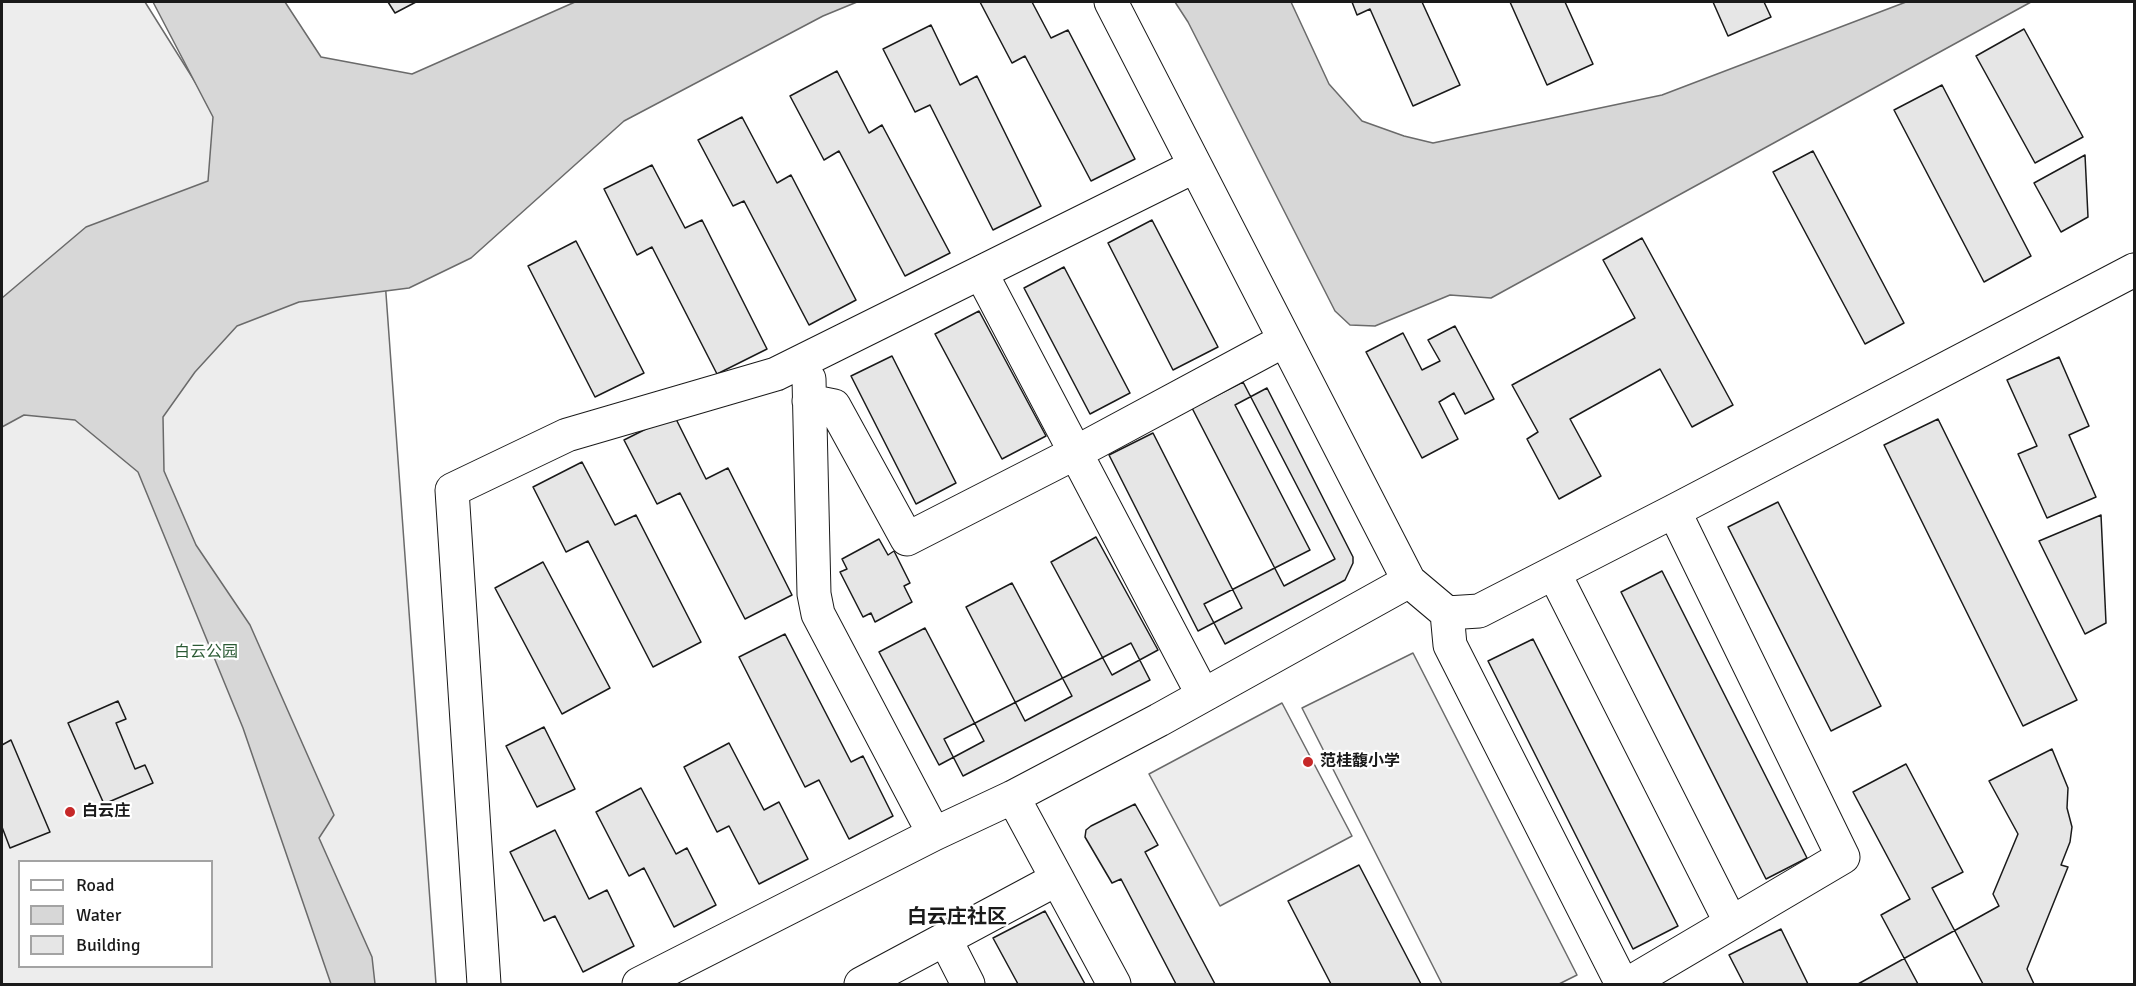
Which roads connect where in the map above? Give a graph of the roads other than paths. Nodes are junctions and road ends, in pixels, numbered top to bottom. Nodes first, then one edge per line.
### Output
1 (1111, 2) edge
2 (1196, 166) junction
3 (2134, 270) edge
4 (981, 273) junction
5 (1285, 340) junction
6 (808, 358) junction
7 (809, 400) junction
8 (1075, 453) junction
9 (1674, 511) junction
10 (1554, 573) junction
11 (1409, 581) junction
12 (1447, 613) junction
13 (1203, 695) junction
14 (1013, 797) junction
15 (934, 834) junction
16 (1057, 879) junction
17 (1731, 923) junction
18 (945, 939) junction
19 (484, 984) edge
20 (639, 984) edge
21 (861, 984) edge
22 (968, 984) edge
23 (1114, 984) edge
24 (1622, 984) edge
25 (1633, 984) edge

1 - 2 lane
2 - 4 lane
2 - 5 lane
3 - 9 lane
4 - 6 lane
4 - 8 lane
5 - 8 lane
5 - 11 lane
6 - 7 lane
6 - 19 lane
7 - 8 lane
7 - 15 lane
8 - 13 lane
9 - 10 lane
9 - 17 lane
10 - 12 lane
10 - 17 lane
11 - 12 lane
11 - 13 lane
12 - 24 lane
13 - 14 lane
14 - 15 lane
14 - 16 lane
15 - 20 lane
16 - 18 lane
16 - 23 lane
17 - 25 lane
18 - 21 lane
18 - 22 lane

